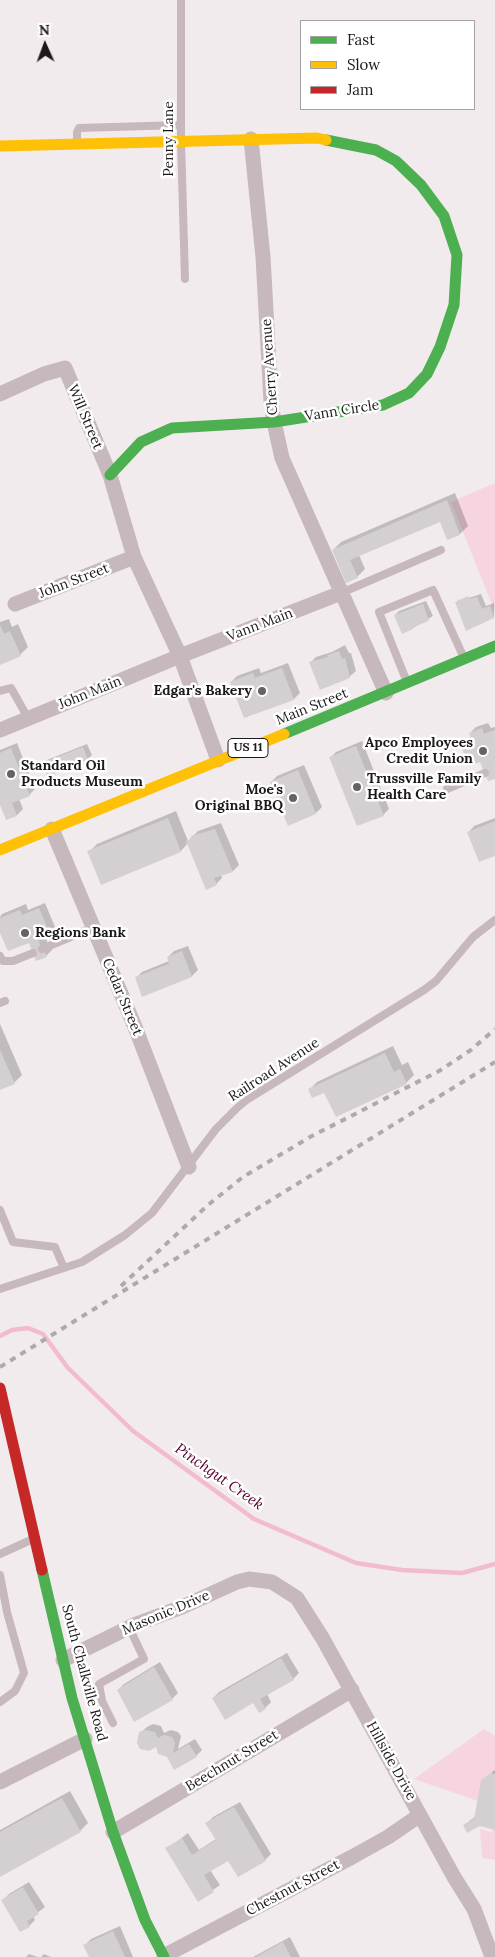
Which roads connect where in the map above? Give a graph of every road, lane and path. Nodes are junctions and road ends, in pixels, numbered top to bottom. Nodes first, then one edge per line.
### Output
1 (181, 0) edge
2 (181, 125) junction
3 (251, 139) junction
4 (181, 141) junction
5 (78, 144) junction
6 (0, 146) edge
7 (184, 279) dead end
8 (0, 394) edge
9 (274, 422) junction
10 (110, 475) junction
11 (441, 550) dead end
12 (134, 557) junction
13 (341, 593) junction
14 (15, 604) dead end
15 (495, 646) edge
16 (180, 656) junction
17 (465, 659) junction
18 (407, 684) junction
19 (0, 692) edge
20 (386, 693) junction
21 (28, 718) junction
22 (0, 730) edge
23 (218, 760) junction
24 (485, 773) dead end
25 (447, 789) dead end
26 (52, 829) junction
27 (0, 850) edge
28 (495, 920) edge
29 (92, 928) junction
30 (42, 949) dead end
31 (32, 953) dead end
32 (0, 956) edge
33 (189, 1167) junction
34 (0, 1210) edge
35 (64, 1268) junction
36 (0, 1289) edge
37 (0, 1388) edge
38 (35, 1538) junction
39 (0, 1554) edge
40 (0, 1575) edge
41 (272, 1582) joint
42 (129, 1627) junction
43 (63, 1660) junction
44 (352, 1690) junction
45 (0, 1702) edge
46 (113, 1723) dead end
47 (85, 1739) junction
48 (0, 1782) edge
49 (420, 1815) junction
50 (113, 1832) junction
51 (491, 1954) dead end
52 (164, 1957) edge

1 - 2 lane, Penny Lane
2 - 4 lane, Penny Lane
2 - 5 lane
3 - 4 main road, Vann Circle
3 - 9 street, Cherry Avenue
3 - 9 main road, Vann Circle
4 - 5 main road, Vann Circle
4 - 7 lane, Penny Lane
5 - 6 main road, Vann Circle
8 - 10 street, Will Street
9 - 10 main road, Vann Circle
9 - 13 street, Cherry Avenue
10 - 12 street
11 - 13 lane
12 - 14 street, John Street
12 - 16 street
13 - 16 street, Vann Main
13 - 20 street, Cherry Avenue
15 - 17 main road, Main Street / US 11
16 - 21 street, John Main
16 - 23 street
17 - 18 main road, Main Street / US 11
17 - 18 lane
18 - 20 main road, Main Street / US 11
19 - 21 lane
20 - 23 main road, Main Street / US 11
21 - 22 street, John Main
23 - 26 main road, Main Street / US 11
24 - 25 lane
26 - 27 main road, Main Street / US 11
26 - 29 street, Cedar Street
28 - 33 lane, Railroad Avenue
29 - 30 lane
29 - 33 street, Cedar Street
31 - 32 lane
33 - 35 lane, Railroad Avenue
34 - 35 lane
35 - 36 lane, Railroad Avenue
37 - 38 main road, South Chalkville Road
38 - 39 lane
38 - 43 main road, South Chalkville Road
40 - 45 lane
41 - 42 street, Masonic Drive
41 - 44 street, Hillside Drive
42 - 43 street, Masonic Drive
42 - 46 lane
43 - 47 main road, South Chalkville Road
44 - 49 street, Hillside Drive
44 - 50 street, Beechnut Street
47 - 48 street
47 - 50 main road, South Chalkville Road
49 - 51 street, Hillside Drive
49 - 52 street, Chestnut Street
50 - 52 main road, South Chalkville Road

